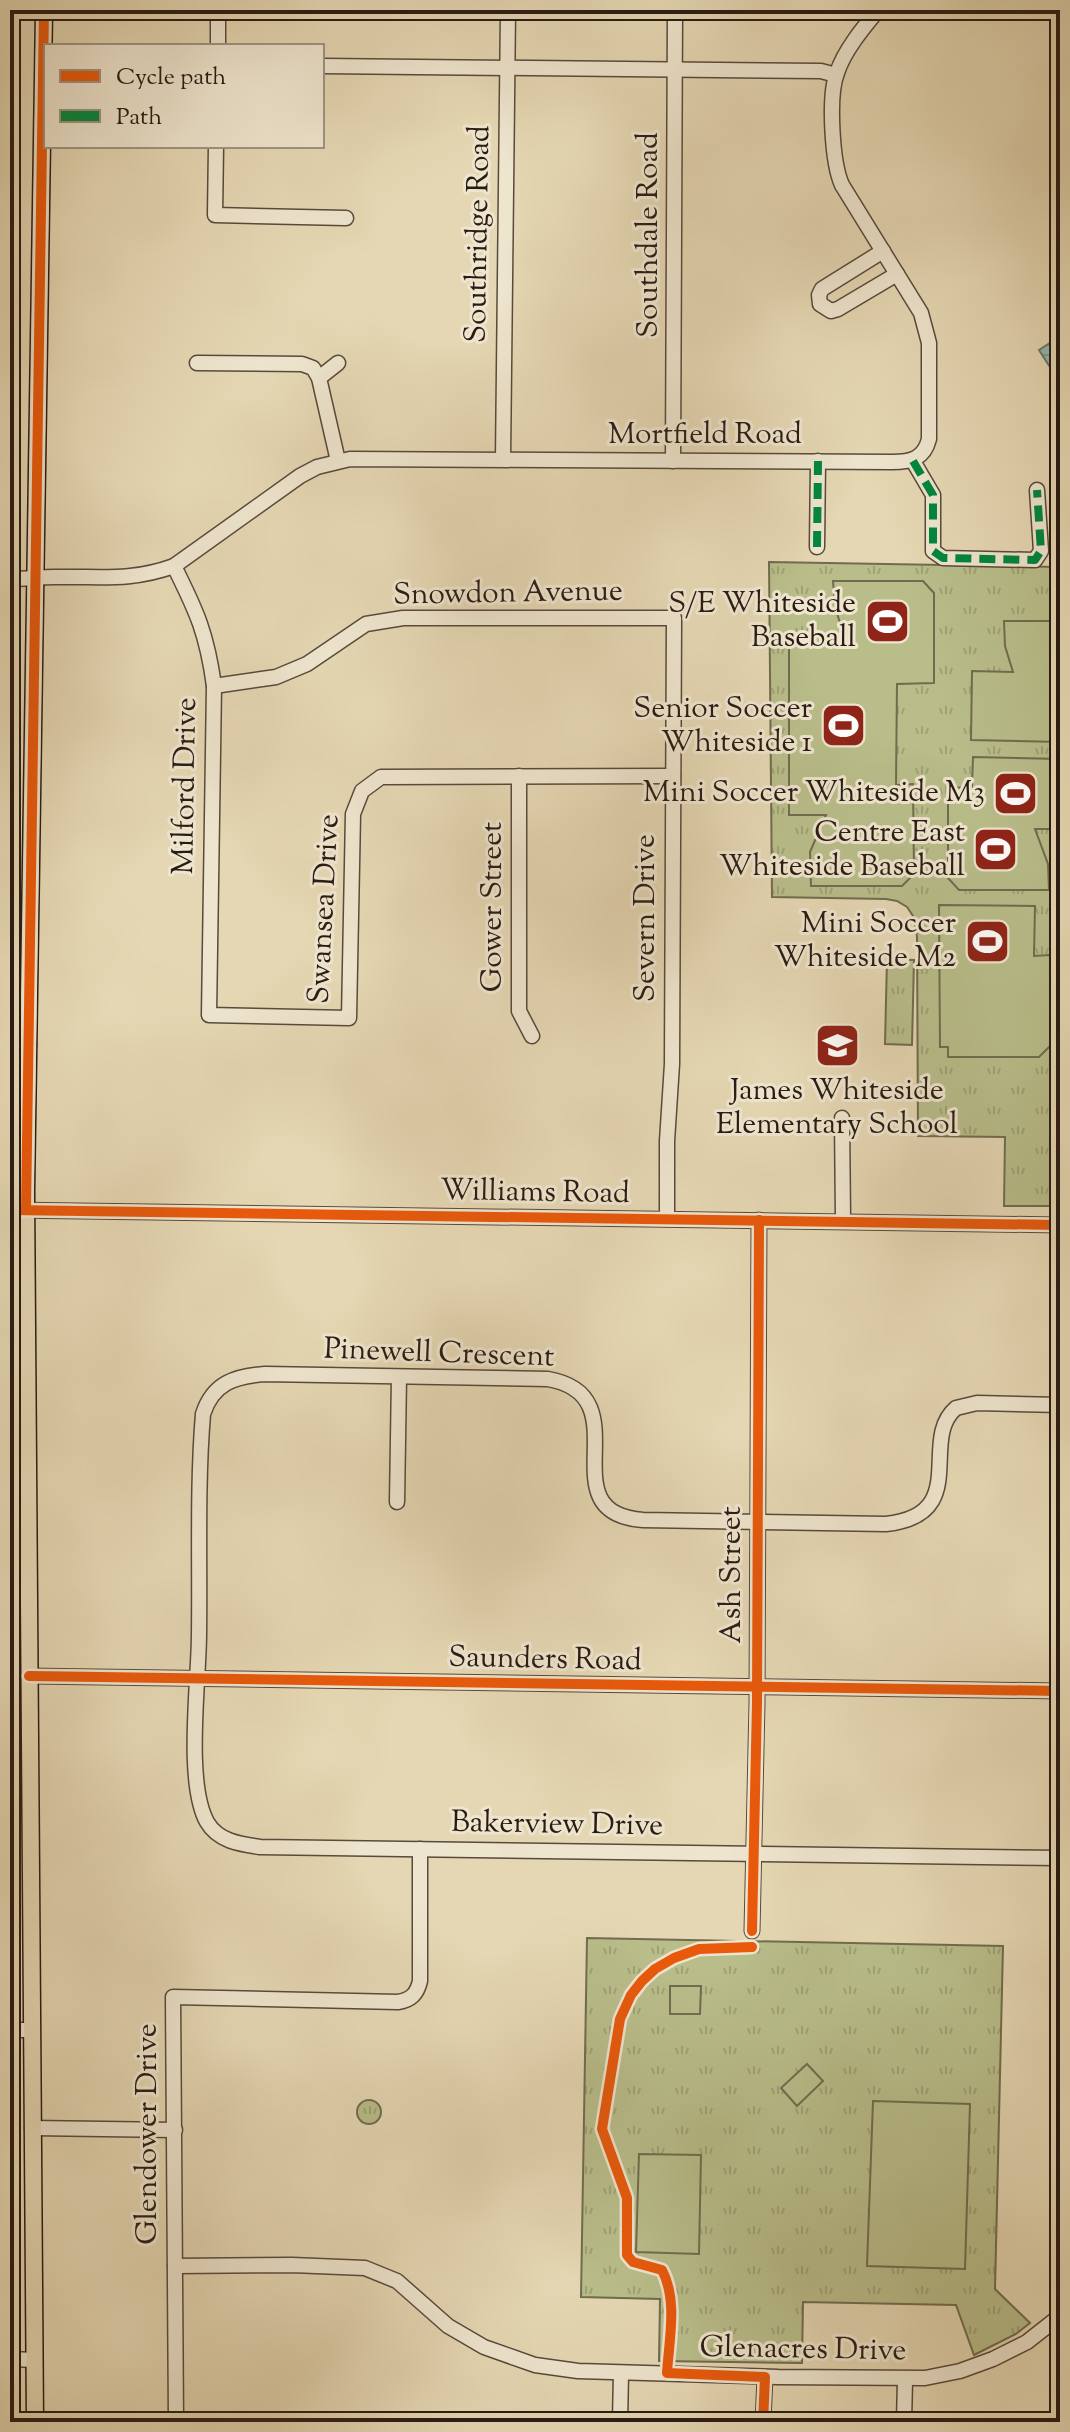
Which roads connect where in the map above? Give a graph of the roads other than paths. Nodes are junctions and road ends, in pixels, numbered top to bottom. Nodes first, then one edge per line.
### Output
1 (44, 10) edge
2 (218, 10) edge
3 (508, 10) edge
4 (675, 10) edge
5 (878, 10) edge
6 (218, 44) edge
7 (324, 66) edge
8 (507, 68) junction
9 (675, 69) junction
10 (836, 75) junction
11 (216, 148) edge
12 (346, 218) dead end
13 (883, 251) junction
14 (897, 274) junction
15 (197, 363) dead end
16 (338, 363) dead end
17 (319, 378) junction
18 (503, 459) junction
19 (338, 461) junction
20 (673, 461) junction
21 (818, 461) junction
22 (913, 461) junction
23 (1037, 490) dead end
24 (817, 547) dead end
25 (174, 566) junction
26 (36, 578) junction
27 (10, 579) edge
28 (674, 618) joint
29 (214, 686) junction
30 (519, 776) junction
31 (673, 776) junction
32 (209, 1015) joint
33 (532, 1036) dead end
34 (10, 1045) edge
35 (29, 1045) junction
36 (842, 1118) dead end
37 (18, 1210) edge
38 (667, 1219) junction
39 (759, 1220) junction
40 (843, 1220) junction
41 (1060, 1225) edge
42 (399, 1377) junction
43 (10, 1385) edge
44 (28, 1385) junction
45 (1060, 1405) edge
46 (397, 1502) dead end
47 (756, 1521) junction
48 (29, 1676) junction
49 (198, 1678) junction
50 (757, 1687) junction
51 (1060, 1691) edge
52 (420, 1849) junction
53 (754, 1854) junction
54 (1060, 1858) edge
55 (752, 1931) dead end
56 (10, 2030) edge
57 (32, 2030) junction
58 (32, 2128) junction
59 (175, 2130) junction
60 (175, 2266) junction
61 (1060, 2316) edge
62 (10, 2359) edge
63 (35, 2360) junction
64 (621, 2373) junction
65 (765, 2377) junction
66 (905, 2380) junction
67 (35, 2422) edge
68 (176, 2422) edge
69 (620, 2422) edge
70 (763, 2422) edge
71 (904, 2422) edge

1 - 26 main road
2 - 6 street
3 - 8 street, Southridge Road
4 - 9 street, Southdale Road
5 - 10 street
7 - 8 street
8 - 9 street
8 - 18 street, Southridge Road
9 - 10 street
9 - 20 street, Southdale Road
10 - 13 street
11 - 12 street
13 - 14 street
13 - 14 street
14 - 22 street
15 - 17 street
16 - 17 street
17 - 19 street
18 - 19 street, Mortfield Road
18 - 20 street, Mortfield Road
19 - 25 street, Mortfield Road
20 - 21 street, Mortfield Road
21 - 22 street, Mortfield Road
21 - 24 street
22 - 23 street
25 - 26 street, Mortfield Road
25 - 29 street, Milford Drive
26 - 27 street, Mortfield Road
26 - 35 main road
28 - 29 street, Snowdon Avenue
28 - 31 street, Severn Drive
29 - 32 street, Milford Drive
30 - 31 street, Swansea Drive
30 - 32 street, Swansea Drive
30 - 33 street, Gower Street
31 - 38 street, Severn Drive
34 - 35 street
35 - 37 main road
36 - 40 street
37 - 38 street, Williams Road
37 - 44 main road
38 - 39 street, Williams Road
39 - 40 street, Williams Road
39 - 47 street, Ash Street
40 - 41 street, Williams Road
42 - 46 street
42 - 47 street, Pinewell Crescent
42 - 49 street, Pinewell Crescent
43 - 44 street
44 - 48 main road
45 - 47 street, Pinewell Crescent
47 - 50 street, Ash Street
48 - 49 street, Saunders Road
48 - 57 main road
49 - 50 street, Saunders Road
49 - 52 street, Bakerview Drive
50 - 51 street, Saunders Road
50 - 53 street, Ash Street
52 - 53 street, Bakerview Drive
52 - 59 street, Glendower Drive
53 - 54 street, Bakerview Drive
53 - 55 street, Ash Street
56 - 57 street
57 - 58 main road
58 - 59 street
58 - 63 main road
59 - 60 street, Glendower Drive
60 - 64 street, Glenacres Drive
60 - 68 street, Glendower Drive
61 - 66 street, Glenacres Drive
62 - 63 street
63 - 67 main road
64 - 65 street, Glenacres Drive
64 - 69 street
65 - 66 street, Glenacres Drive
65 - 70 street
66 - 71 street

